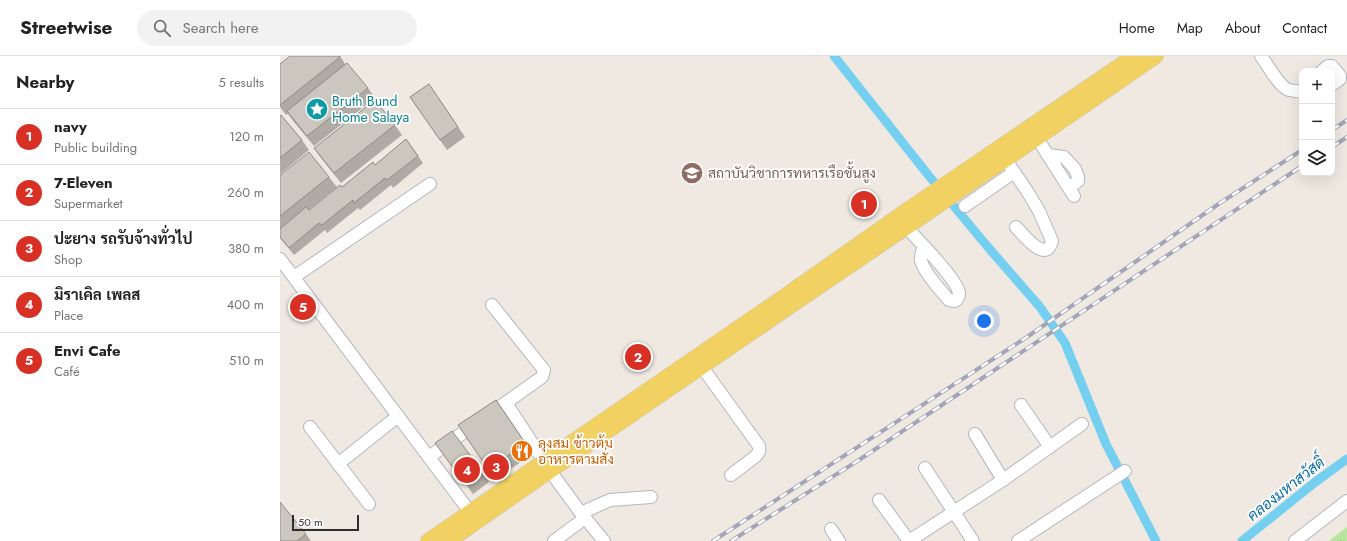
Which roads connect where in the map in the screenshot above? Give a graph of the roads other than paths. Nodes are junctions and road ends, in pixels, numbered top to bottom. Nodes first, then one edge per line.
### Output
1 (1134, 56) edge
2 (1156, 56) edge
3 (1261, 56) edge
4 (1335, 70) edge
5 (1335, 83) edge
6 (1299, 90) edge
7 (1037, 138) junction
8 (1012, 149) junction
9 (1014, 172) junction
10 (430, 184) dead end
11 (1072, 192) dead end
12 (932, 201) junction
13 (965, 206) dead end
14 (906, 227) junction
15 (1016, 227) dead end
16 (924, 246) dead end
17 (280, 259) edge
18 (294, 277) junction
19 (492, 305) dead end
20 (702, 367) junction
21 (650, 395) junction
22 (506, 403) junction
23 (1021, 405) dead end
24 (398, 416) junction
25 (1082, 424) dead end
26 (310, 427) dead end
27 (974, 434) dead end
28 (1050, 447) junction
29 (428, 457) junction
30 (338, 464) junction
31 (547, 466) junction
32 (925, 468) dead end
33 (1125, 471) dead end
34 (731, 475) dead end
35 (1003, 480) junction
36 (651, 497) dead end
37 (879, 500) dead end
38 (1347, 501) edge
39 (369, 504) dead end
40 (470, 512) junction
41 (955, 512) junction
42 (583, 516) junction
43 (831, 529) dead end
44 (439, 539) edge
45 (554, 541) edge
46 (604, 541) edge
47 (840, 541) edge
48 (909, 541) edge
49 (973, 541) edge
50 (1018, 541) edge
51 (1295, 541) edge

1 - 8 main road
2 - 7 main road
3 - 6 street
4 - 5 street
7 - 8 main road
7 - 11 street
8 - 9 street
8 - 12 main road
9 - 13 street
9 - 15 street
10 - 18 street
12 - 14 main road
12 - 21 main road
14 - 16 street
14 - 20 main road
17 - 18 street
18 - 24 street
19 - 22 street
20 - 21 main road
20 - 34 street
21 - 31 main road
22 - 29 street
22 - 31 street
23 - 28 street
24 - 29 street
24 - 30 street
25 - 28 street
26 - 30 street
27 - 35 street
28 - 35 street
29 - 40 street
30 - 39 street
31 - 40 main road
31 - 42 street
31 - 44 main road
32 - 41 street
33 - 50 street
35 - 41 street
36 - 42 street
37 - 48 street
38 - 51 street
40 - 44 main road
41 - 48 street
41 - 49 street
42 - 45 street
42 - 46 street
43 - 47 street

